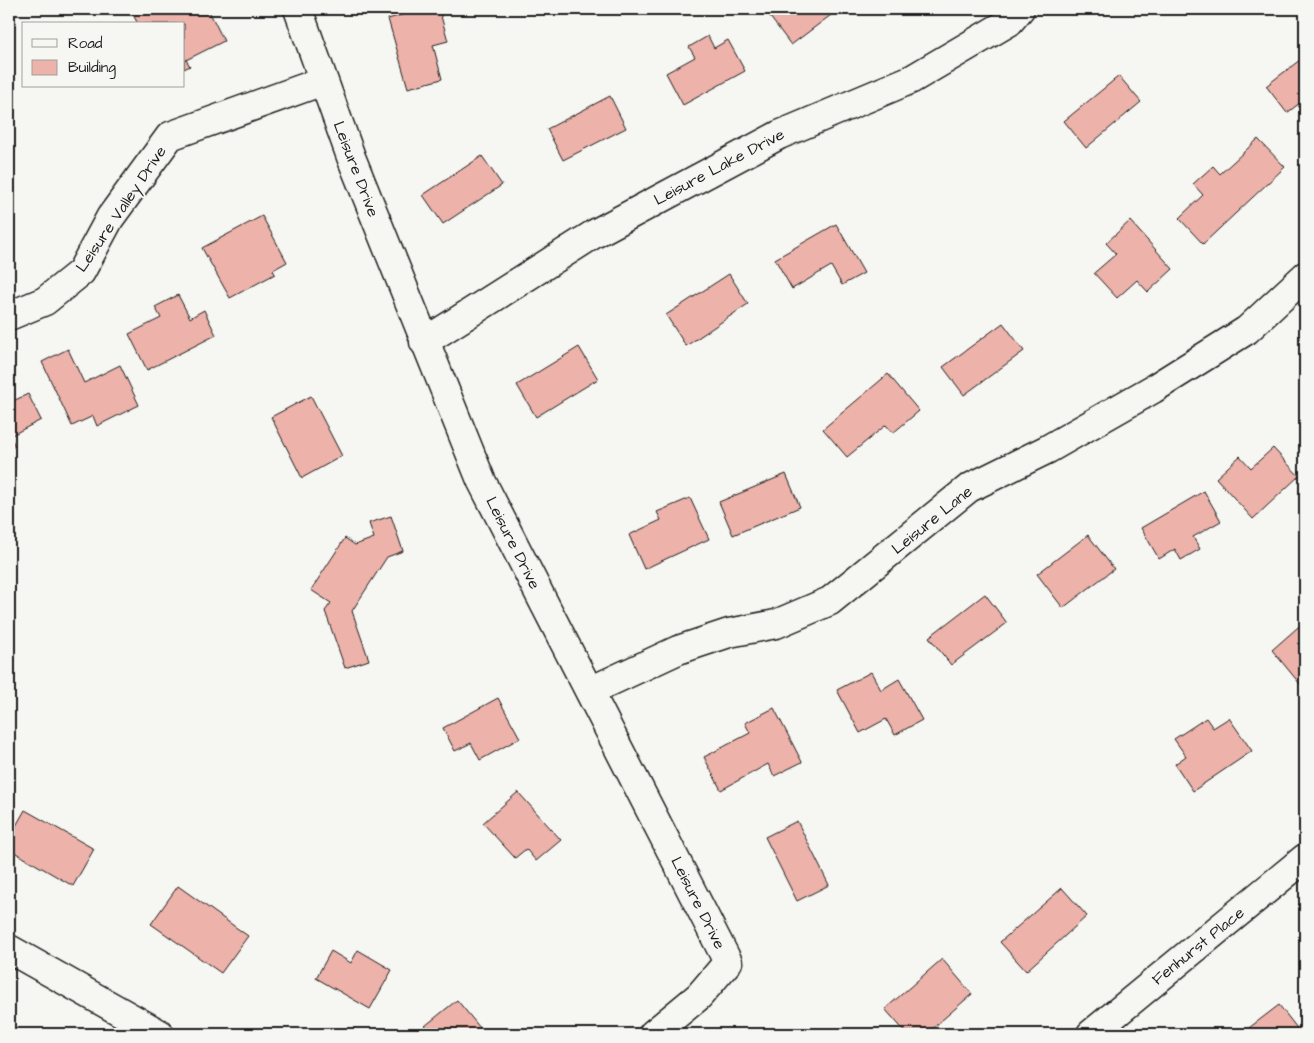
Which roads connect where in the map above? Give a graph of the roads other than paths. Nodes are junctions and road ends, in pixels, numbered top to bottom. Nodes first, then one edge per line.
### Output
1 (298, 9) edge
2 (1020, 9) edge
3 (323, 81) junction
4 (1305, 276) edge
5 (9, 316) edge
6 (424, 342) junction
7 (590, 691) junction
8 (1305, 858) edge
9 (9, 949) edge
10 (160, 1034) edge
11 (653, 1034) edge
12 (1091, 1034) edge

1 - 3 street, Leisure Drive
2 - 6 street, Leisure Lake Drive
3 - 5 street, Leisure Valley Drive
3 - 6 street, Leisure Drive
4 - 7 street, Leisure Lane
6 - 7 street, Leisure Drive
7 - 11 street, Leisure Drive
8 - 12 street, Fenhurst Place
9 - 10 street

